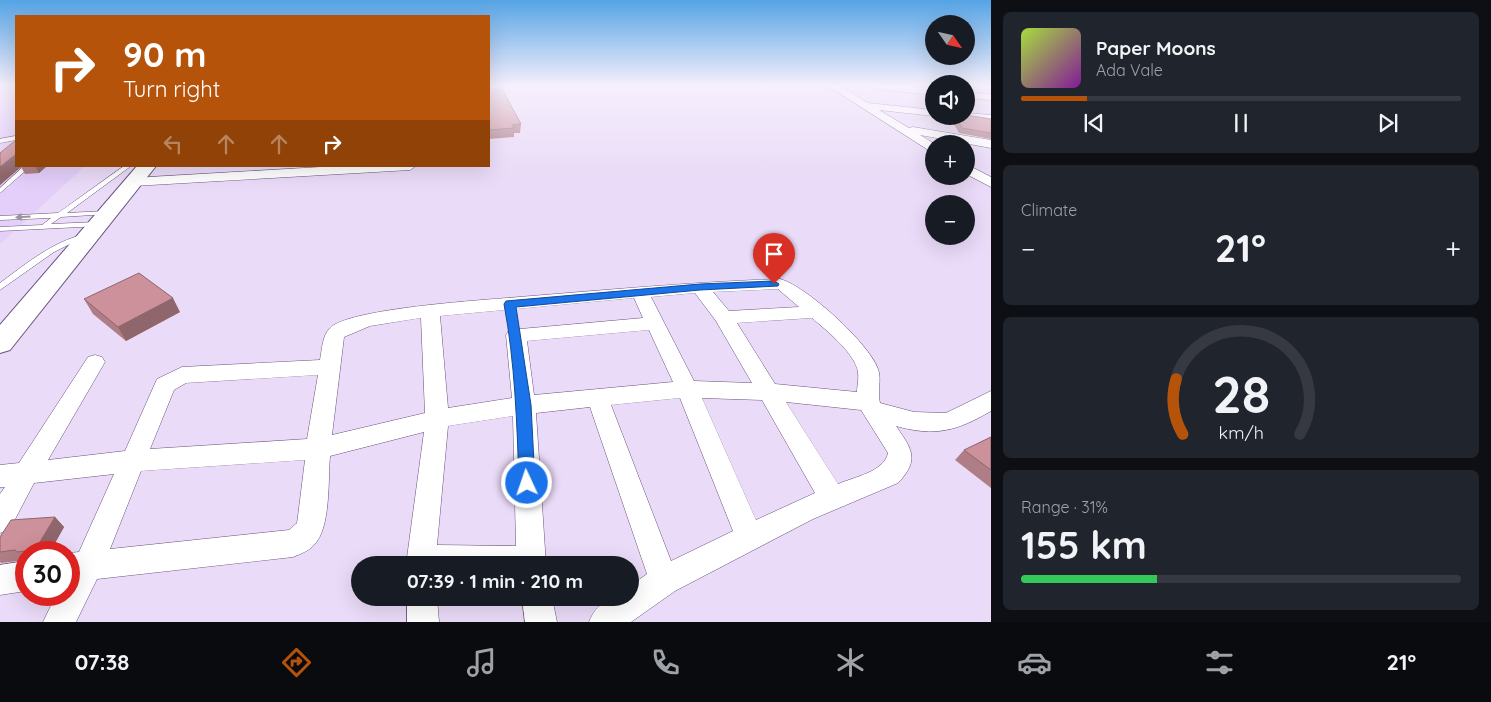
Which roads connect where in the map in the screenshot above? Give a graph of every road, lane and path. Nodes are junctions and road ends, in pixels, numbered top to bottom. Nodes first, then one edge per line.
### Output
1 (880, 115) edge
2 (975, 117) edge
3 (991, 118) edge
4 (901, 128) junction
5 (939, 135) edge
6 (15, 138) edge
7 (0, 141) edge
8 (975, 141) edge
9 (925, 143) edge
10 (991, 144) edge
11 (27, 167) edge
12 (144, 167) edge
13 (374, 167) edge
14 (337, 168) edge
15 (975, 168) edge
16 (263, 170) edge
17 (991, 171) edge
18 (975, 173) edge
19 (130, 174) edge
20 (991, 183) edge
21 (0, 191) edge
22 (57, 215) junction
23 (0, 218) edge
24 (97, 224) junction
25 (43, 227) junction
26 (0, 229) edge
27 (0, 286) edge
28 (700, 287) junction
29 (640, 292) junction
30 (510, 304) junction
31 (430, 311) junction
32 (816, 312) junction
33 (724, 318) junction
34 (654, 323) junction
35 (516, 335) junction
36 (0, 342) edge
37 (95, 362) dead end
38 (331, 367) junction
39 (687, 389) junction
40 (770, 392) junction
41 (598, 399) junction
42 (991, 400) edge
43 (524, 405) junction
44 (870, 406) junction
45 (437, 419) junction
46 (318, 449) junction
47 (132, 461) junction
48 (26, 473) junction
49 (0, 476) edge
50 (832, 498) junction
51 (0, 520) edge
52 (749, 538) junction
53 (422, 556) edge
54 (531, 556) edge
55 (80, 564) edge
56 (80, 566) edge
57 (15, 578) edge
58 (0, 580) edge
59 (664, 580) junction
60 (65, 606) edge
61 (422, 606) edge
62 (538, 606) edge
63 (59, 622) edge
64 (423, 622) edge
65 (541, 622) edge
66 (605, 622) edge

1 - 4 street
2 - 3 street
4 - 5 street
4 - 9 street
6 - 7 lane
8 - 10 street
11 - 21 lane
12 - 19 street
13 - 14 street
14 - 16 street
15 - 17 street
16 - 19 street
18 - 20 street
19 - 22 lane
19 - 24 street
22 -> 23 lane
22 - 24 lane
22 - 25 lane
24 - 25 lane
24 - 27 lane
24 - 36 street
25 - 26 lane
28 - 29 street
28 - 32 street
28 - 33 street
29 - 30 street
29 - 34 street
30 - 31 street
30 - 35 street
31 - 38 street
31 - 45 street
32 - 33 street
32 - 44 street
33 - 40 street
34 - 35 street
34 - 39 street
35 - 43 street
37 - 48 street
38 - 46 street
38 - 47 street
39 - 40 street
39 - 41 street
39 - 52 street
40 - 44 street
40 - 50 street
41 - 43 street
41 - 59 street
42 - 44 street
43 - 45 street
43 - 54 street
44 - 50 street
45 - 46 street
45 - 53 street
46 - 47 street
46 - 56 street
47 - 48 street
47 - 55 street
48 - 49 street
48 - 51 street
50 - 52 street
52 - 59 street
57 - 58 street
59 - 66 street
60 - 63 street
61 - 64 street
62 - 65 street

